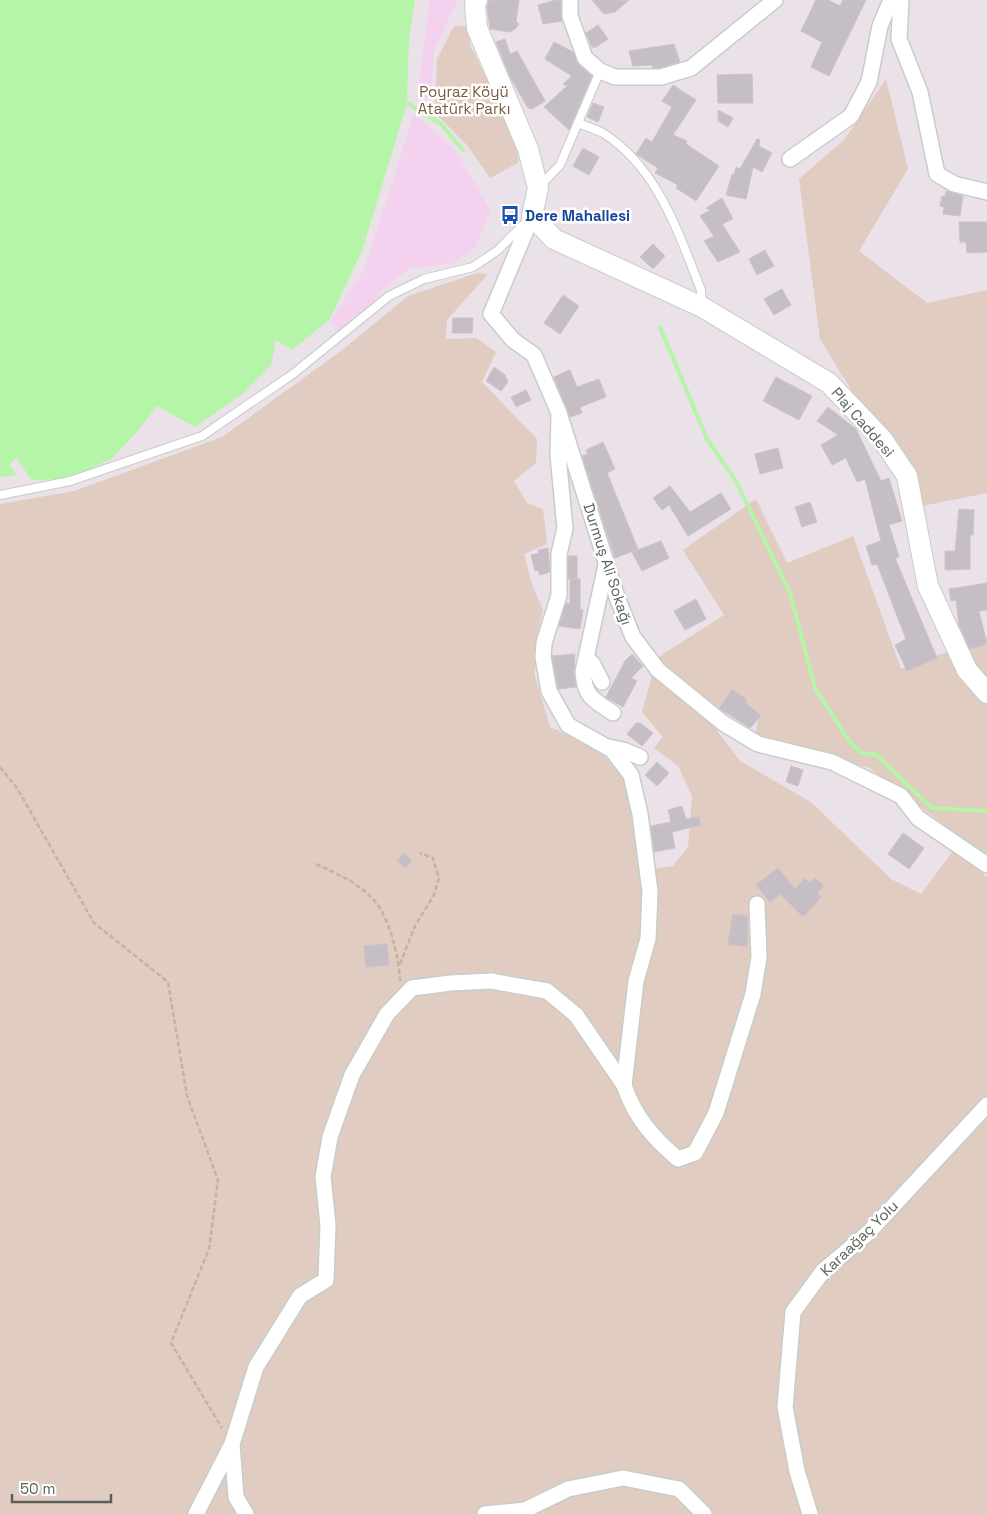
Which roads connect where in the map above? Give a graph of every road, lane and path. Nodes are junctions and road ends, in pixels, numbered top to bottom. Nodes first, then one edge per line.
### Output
1 (477, 0) edge
2 (570, 0) edge
3 (775, 0) edge
4 (891, 0) edge
5 (901, 0) edge
6 (600, 71) junction
7 (578, 123) junction
8 (790, 159) dead end
9 (538, 188) junction
10 (987, 192) edge
11 (532, 216) junction
12 (702, 307) junction
13 (559, 413) junction
14 (0, 495) edge
15 (606, 564) junction
16 (586, 659) junction
17 (602, 682) dead end
18 (987, 693) edge
19 (613, 712) dead end
20 (608, 747) junction
21 (640, 757) dead end
22 (0, 767) edge
23 (420, 853) dead end
24 (316, 864) dead end
25 (987, 865) edge
26 (757, 904) dead end
27 (624, 1085) junction
28 (987, 1105) edge
29 (232, 1444) junction
30 (196, 1514) edge
31 (246, 1514) edge
32 (486, 1514) edge
33 (704, 1514) edge
34 (810, 1514) edge

1 - 9 street
2 - 6 street
3 - 6 street
4 - 8 street
5 - 10 street
6 - 7 lane
7 - 9 lane
7 - 12 lane
9 - 11 street
11 - 12 street, Plaj Caddesi
11 - 13 street, Durmuş Ali Sokağı
11 - 14 lane
12 - 18 street, Plaj Caddesi
13 - 15 street, Durmuş Ali Sokağı
13 - 20 street
15 - 16 street
15 - 25 street, Durmuş Ali Sokağı
16 - 17 street
16 - 19 street
20 - 21 street
20 - 27 street
22 - 29 path
23 - 24 path
26 - 27 street
27 - 29 street
28 - 34 street, Karaağaç Yolu
29 - 30 street
29 - 31 street
32 - 33 street

